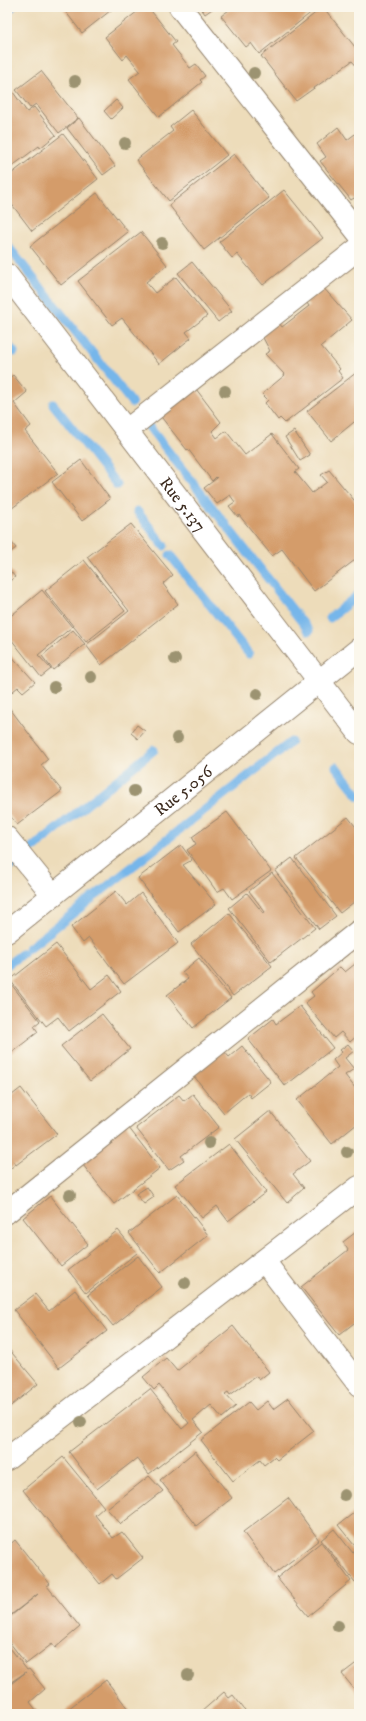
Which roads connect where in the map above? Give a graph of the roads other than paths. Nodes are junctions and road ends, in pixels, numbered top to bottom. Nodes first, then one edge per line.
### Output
1 (180, 7) edge
2 (359, 234) edge
3 (359, 248) edge
4 (7, 275) edge
5 (127, 430) junction
6 (359, 649) edge
7 (318, 681) junction
8 (359, 733) edge
9 (7, 838) edge
10 (53, 895) junction
11 (359, 931) edge
12 (7, 932) edge
13 (359, 1187) edge
14 (7, 1212) edge
15 (264, 1261) junction
16 (359, 1385) edge
17 (7, 1459) edge

1 - 2 street
3 - 5 street
4 - 5 street, Rue 5.137
5 - 7 street, Rue 5.137
6 - 7 street, Rue 5.056
7 - 8 street, Rue 5.137
7 - 10 street, Rue 5.056
9 - 10 street
10 - 12 street, Rue 5.056
11 - 14 street
13 - 15 street
15 - 16 street
15 - 17 street

